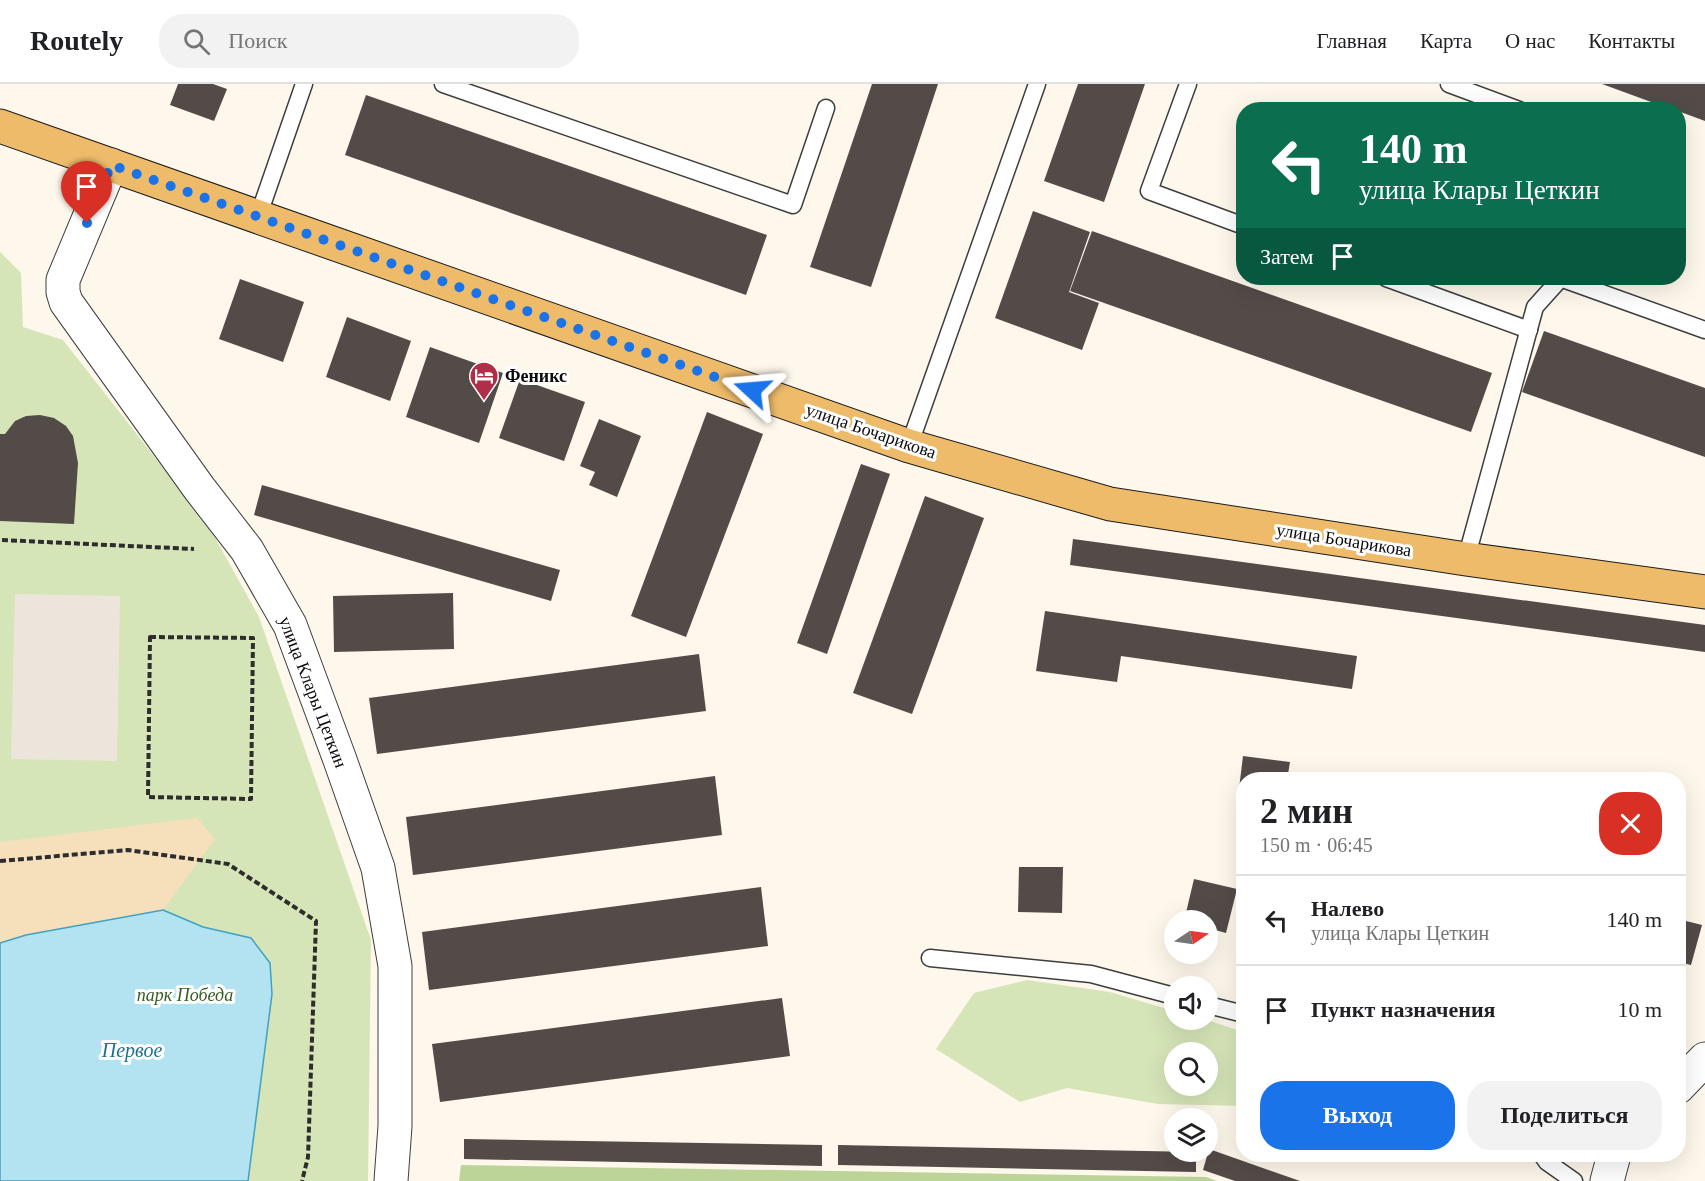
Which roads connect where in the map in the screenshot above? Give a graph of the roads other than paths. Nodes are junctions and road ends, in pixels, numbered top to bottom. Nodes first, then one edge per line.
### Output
1 (304, 84) edge
2 (443, 84) edge
3 (1037, 84) edge
4 (1188, 84) edge
5 (1449, 84) edge
6 (1497, 102) edge
7 (826, 108) dead end
8 (0, 126) edge
9 (111, 165) junction
10 (258, 217) junction
11 (1236, 222) edge
12 (1405, 285) edge
13 (1555, 285) edge
14 (1580, 285) edge
15 (1529, 330) junction
16 (1705, 330) edge
17 (909, 446) junction
18 (1466, 559) junction
19 (1705, 592) edge
20 (930, 958) dead end
21 (1164, 993) edge
22 (1218, 1008) edge
23 (1236, 1012) edge
24 (1705, 1059) edge
25 (1686, 1079) edge
26 (1547, 1162) edge
27 (1612, 1162) edge
28 (391, 1181) edge
29 (1574, 1181) edge
30 (1607, 1181) edge

1 - 10 lane
2 - 7 lane
3 - 17 lane
4 - 11 lane
5 - 6 lane
8 - 9 main road, улица Бочарикова
9 - 10 main road, улица Бочарикова
9 - 28 street, улица Клары Цеткин
10 - 17 main road, улица Бочарикова
12 - 15 lane
13 - 15 lane
14 - 16 lane
15 - 18 lane
17 - 18 main road, улица Бочарикова
18 - 19 main road, улица Бочарикова
20 - 21 lane
22 - 23 lane
24 - 25 street
26 - 29 lane
27 - 30 street

